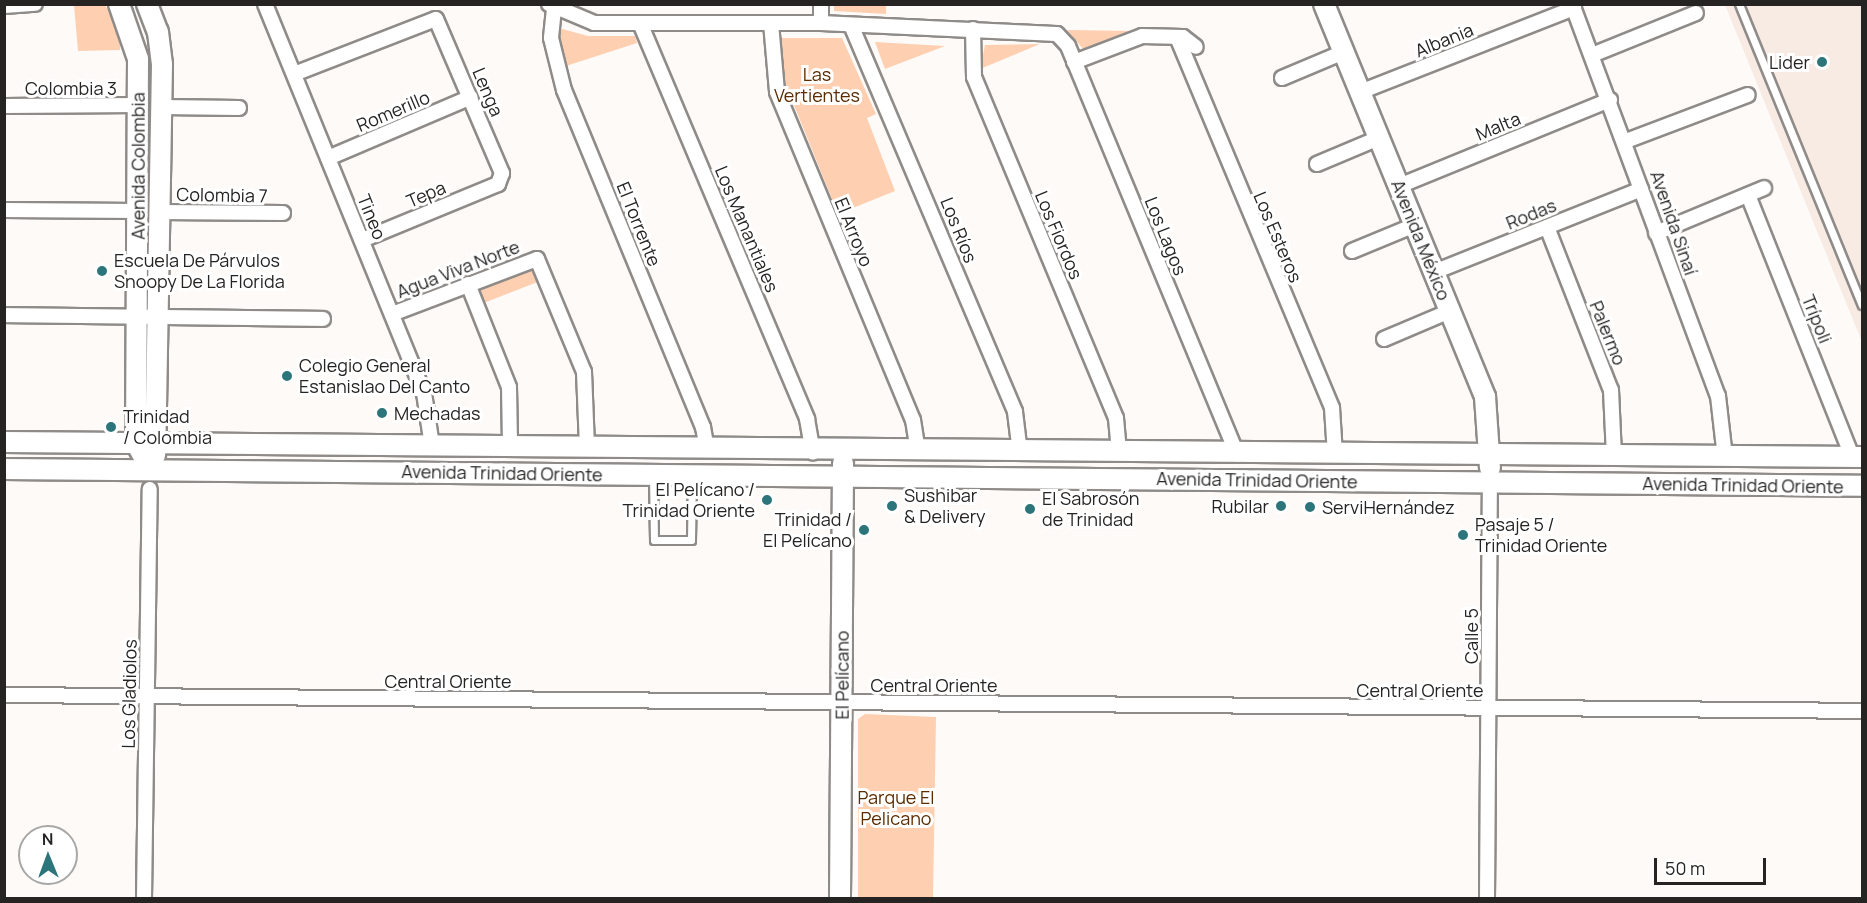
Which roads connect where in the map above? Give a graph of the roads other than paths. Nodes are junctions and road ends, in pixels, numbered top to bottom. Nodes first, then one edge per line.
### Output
1 (35, 4) edge
2 (119, 4) edge
3 (147, 4) edge
4 (265, 4) edge
5 (821, 4) edge
6 (1739, 4) edge
7 (1326, 5) edge
8 (4, 6) edge
9 (1573, 6) edge
10 (552, 7) edge
11 (1696, 13) dead end
12 (640, 23) junction
13 (771, 23) junction
14 (821, 23) junction
15 (851, 25) junction
16 (973, 29) junction
17 (1177, 37) junction
18 (1196, 47) dead end
19 (1344, 52) junction
20 (1592, 55) junction
21 (1074, 62) junction
22 (294, 74) junction
23 (1282, 78) dead end
24 (1360, 92) junction
25 (1748, 95) dead end
26 (471, 97) junction
27 (1610, 100) junction
28 (138, 105) junction
29 (4, 106) edge
30 (162, 107) junction
31 (239, 108) dead end
32 (1379, 138) junction
33 (1626, 141) junction
34 (328, 158) junction
35 (1317, 164) dead end
36 (502, 180) joint
37 (1398, 186) junction
38 (1764, 188) dead end
39 (1641, 189) junction
40 (1748, 195) junction
41 (4, 210) edge
42 (137, 211) junction
43 (161, 212) junction
44 (283, 213) dead end
45 (1415, 225) junction
46 (1547, 227) junction
47 (1656, 232) junction
48 (362, 240) junction
49 (1352, 251) dead end
50 (1434, 273) junction
51 (468, 284) junction
52 (1863, 305) edge
53 (1450, 311) junction
54 (392, 314) junction
55 (4, 315) edge
56 (136, 316) junction
57 (160, 317) junction
58 (323, 318) dead end
59 (1384, 339) dead end
60 (4, 442) edge
61 (136, 443) junction
62 (159, 444) junction
63 (432, 446) junction
64 (510, 447) junction
65 (587, 448) junction
66 (706, 450) junction
67 (813, 452) junction
68 (843, 452) junction
69 (918, 452) junction
70 (1020, 453) junction
71 (1119, 453) junction
72 (1237, 454) junction
73 (1335, 455) junction
74 (1490, 455) junction
75 (1614, 456) junction
76 (1725, 457) junction
77 (1857, 457) edge
78 (4, 469) edge
79 (653, 475) junction
80 (692, 475) junction
81 (843, 477) junction
82 (150, 479) junction
83 (1490, 482) junction
84 (1863, 486) edge
85 (4, 695) edge
86 (147, 697) junction
87 (841, 703) junction
88 (1488, 708) junction
89 (1863, 711) edge
90 (144, 898) edge
91 (840, 898) edge
92 (1486, 898) edge

1 - 8 street
2 - 28 main road, Avenida Colombia
3 - 30 main road, Avenida Colombia
4 - 22 street, Tineo
5 - 14 street
6 - 52 lane
7 - 19 main road, Avenida México
9 - 20 street, Avenida Sinaí
9 - 24 street, Albania
10 - 12 street
10 - 66 street, El Torrente
11 - 20 street
12 - 13 street
12 - 67 street, Los Manantiales
13 - 14 street
13 - 69 street, El Arroyo
14 - 15 street
15 - 16 street
15 - 70 street, Los Ríos
16 - 21 street, Los Lagos
16 - 71 street, Los Fiordos
17 - 18 street
17 - 21 street
17 - 73 street, Los Esteros
19 - 23 street
19 - 24 main road, Avenida México
20 - 27 street, Avenida Sinaí
21 - 72 street, Los Lagos
22 - 26 street, Lenga
22 - 34 street, Tineo
24 - 32 main road, Avenida México
25 - 33 street
26 - 34 street, Romerillo
26 - 36 street, Lenga
27 - 33 street, Avenida Sinaí
27 - 37 street, Malta
28 - 29 street, Colombia 3
28 - 42 main road, Avenida Colombia
30 - 31 street
30 - 43 main road, Avenida Colombia
32 - 35 street
32 - 37 main road, Avenida México
33 - 39 street, Avenida Sinaí
34 - 48 street, Tineo
36 - 48 street, Tepa
37 - 45 main road, Avenida México
38 - 40 street
39 - 46 street, Rodas
39 - 47 street, Avenida Sinaí
40 - 47 street
40 - 77 street, Trípoli
41 - 42 street
42 - 56 main road, Avenida Colombia
43 - 44 street, Colombia 7
43 - 57 main road, Avenida Colombia
45 - 49 street
45 - 50 main road, Avenida México
46 - 50 street, Rodas
46 - 75 street, Palermo
47 - 76 street, Avenida Sinaí
48 - 54 street, Tineo
50 - 53 main road, Avenida México
51 - 54 street, Agua Viva Norte
51 - 64 street
51 - 65 street, Agua Viva Norte
53 - 59 street
53 - 74 main road, Avenida México
54 - 63 street, Tineo
55 - 56 street
56 - 57 street
56 - 61 main road, Avenida Colombia
57 - 58 street
57 - 62 main road, Avenida Colombia
60 - 61 main road, Avenida Trinidad Oriente
61 - 62 main road, Avenida Trinidad Oriente
61 - 82 main road, Avenida Colombia
62 - 63 main road, Avenida Trinidad Oriente
62 - 82 main road, Avenida Colombia
63 - 64 main road, Avenida Trinidad Oriente
64 - 65 main road, Avenida Trinidad Oriente
65 - 66 main road, Avenida Trinidad Oriente
66 - 67 main road, Avenida Trinidad Oriente
67 - 68 main road, Avenida Trinidad Oriente
68 - 69 main road, Avenida Trinidad Oriente
68 - 81 main road, El Pelícano
69 - 70 main road, Avenida Trinidad Oriente
70 - 71 main road, Avenida Trinidad Oriente
71 - 72 main road, Avenida Trinidad Oriente
72 - 73 main road, Avenida Trinidad Oriente
73 - 74 main road, Avenida Trinidad Oriente
74 - 75 main road, Avenida Trinidad Oriente
74 - 83 main road, Avenida México
75 - 76 main road, Avenida Trinidad Oriente
76 - 77 main road, Avenida Trinidad Oriente
78 - 82 main road, Avenida Trinidad Oriente
79 - 80 main road, Avenida Trinidad Oriente
79 - 80 lane
79 - 82 main road, Avenida Trinidad Oriente
80 - 81 main road, Avenida Trinidad Oriente
81 - 83 main road, Avenida Trinidad Oriente
81 - 87 main road, El Pelícano
82 - 86 street, Los Gladiolos
83 - 84 main road, Avenida Trinidad Oriente
83 - 88 street, Calle 5
85 - 86 street, Central Oriente
86 - 87 street, Central Oriente
86 - 90 street, Los Gladiolos
87 - 88 street, Central Oriente
87 - 91 main road, El Pelícano
88 - 89 street, Central Oriente
88 - 92 street, Calle 5

